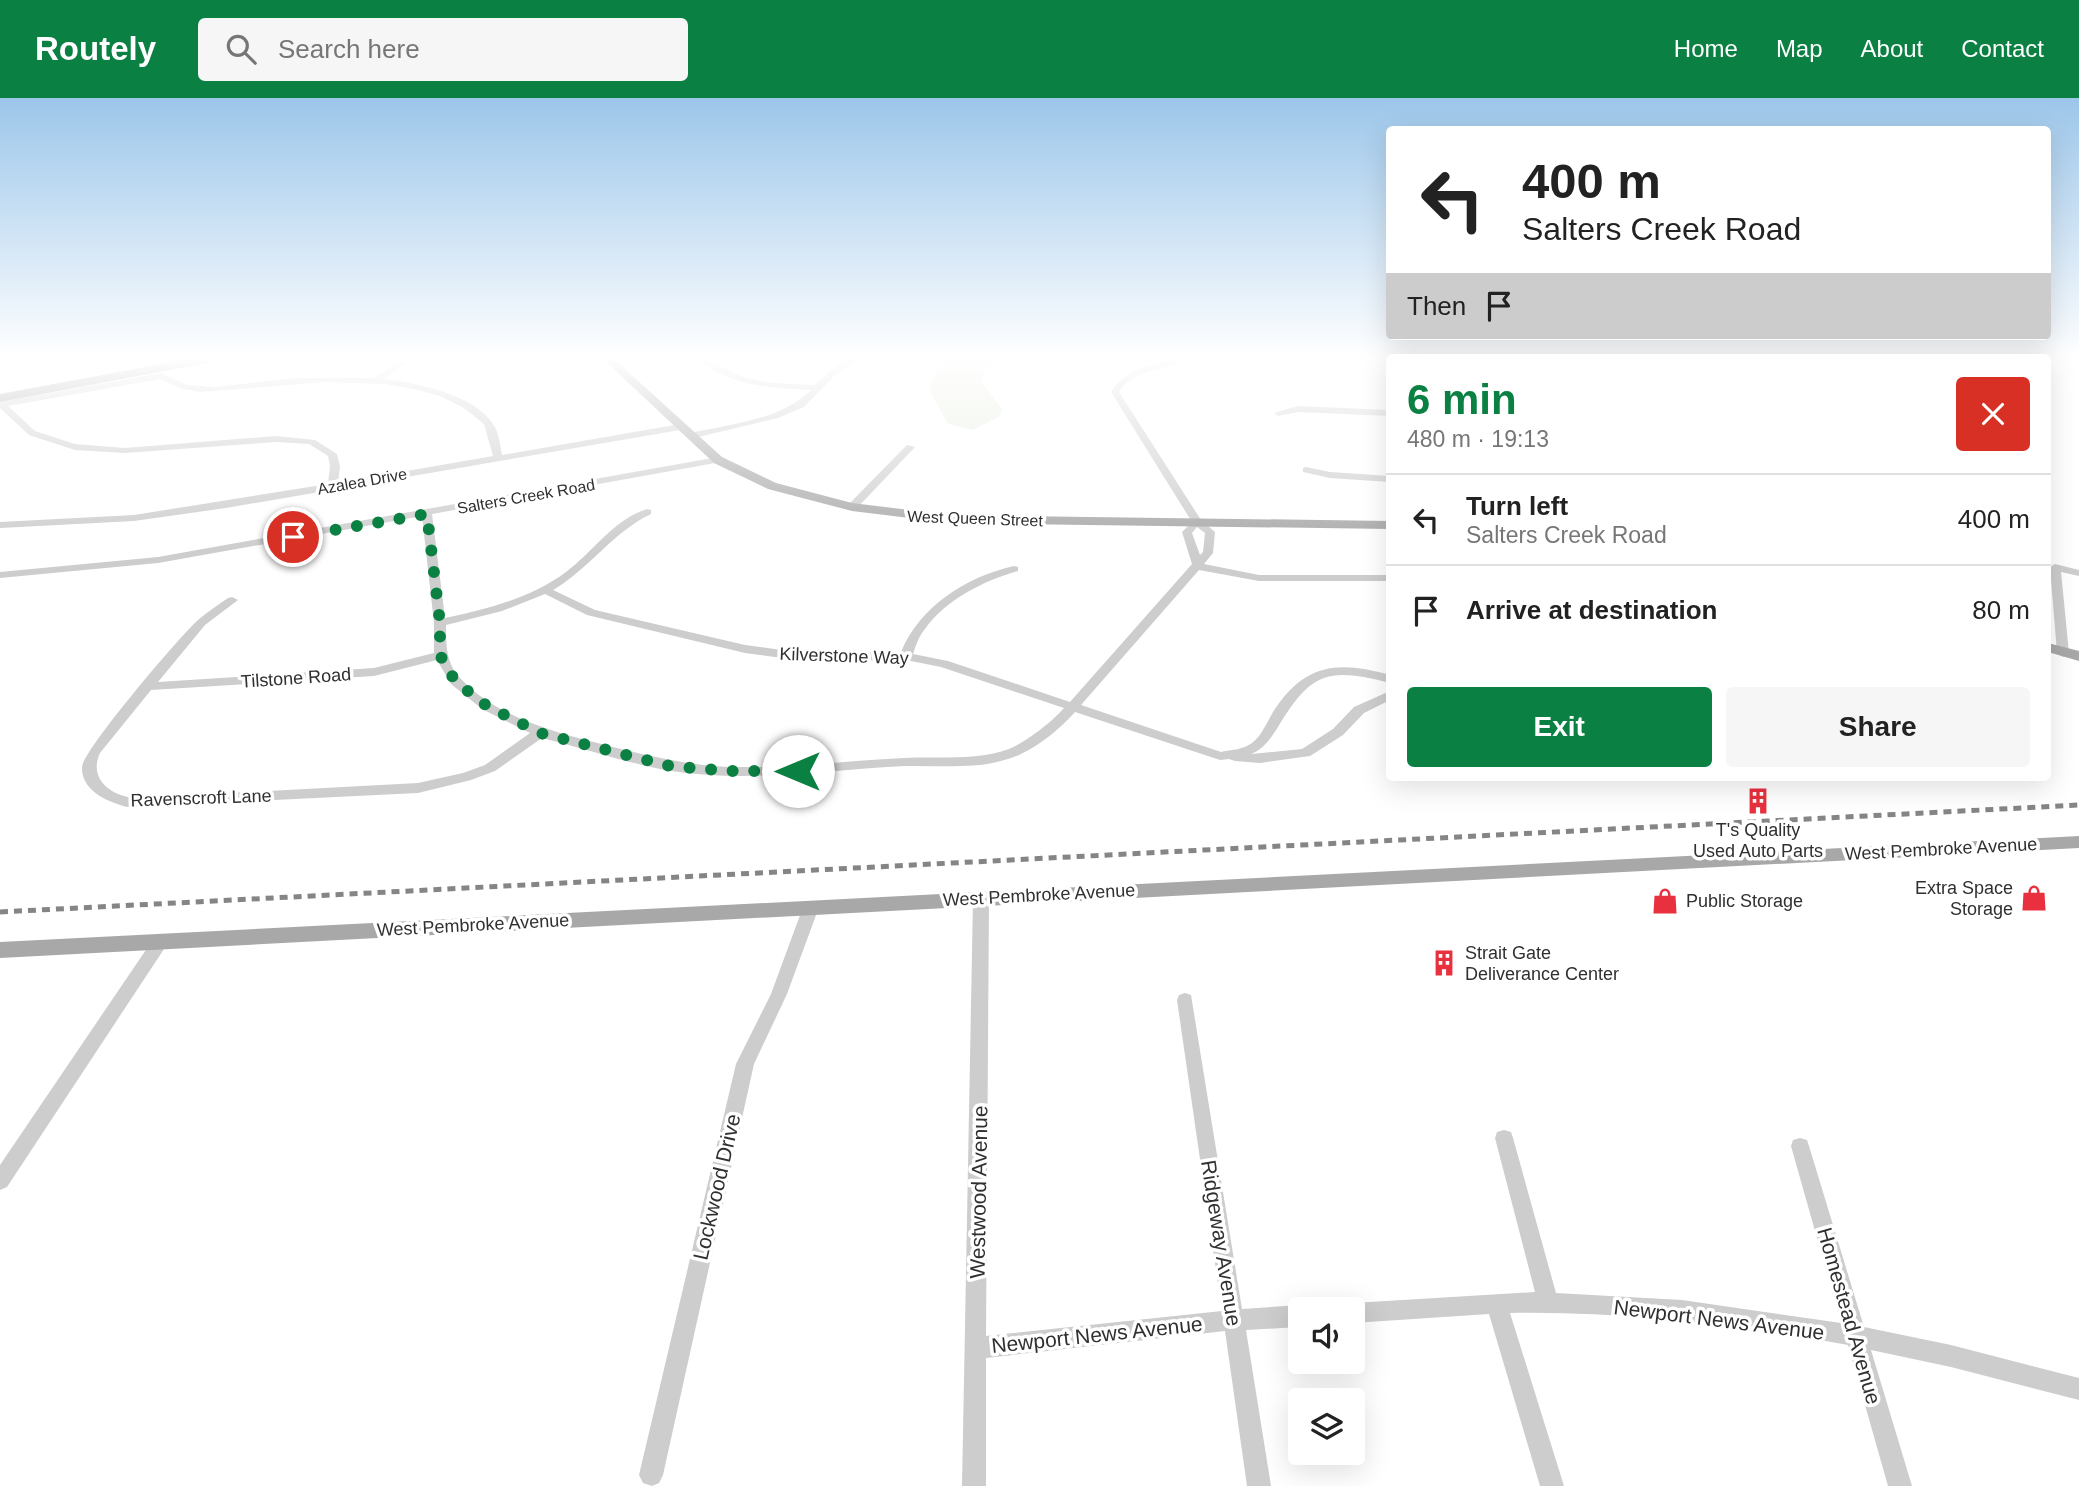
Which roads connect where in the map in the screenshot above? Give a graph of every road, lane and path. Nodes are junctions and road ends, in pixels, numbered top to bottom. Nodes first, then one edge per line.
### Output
1 (15, 424) edge
2 (488, 424) edge
3 (676, 424) edge
4 (731, 424) edge
5 (1135, 424) edge
6 (685, 432) junction
7 (910, 447) dead end
8 (498, 458) junction
9 (718, 460) junction
10 (1306, 470) dead end
11 (1386, 479) edge
12 (334, 486) junction
13 (852, 508) junction
14 (647, 512) dead end
15 (427, 514) junction
16 (1197, 523) junction
17 (0, 525) edge
18 (1386, 525) edge
19 (1198, 566) junction
20 (1014, 569) dead end
21 (2079, 573) edge
22 (3, 577) edge
23 (1386, 578) edge
24 (547, 590) junction
25 (232, 600) dead end
26 (440, 623) junction
27 (2051, 649) edge
28 (440, 655) junction
29 (906, 656) junction
30 (2074, 656) edge
31 (1386, 678) edge
32 (150, 686) junction
33 (1386, 697) edge
34 (1072, 707) junction
35 (540, 733) junction
36 (1220, 756) junction
37 (2079, 842) edge
38 (981, 898) junction
39 (811, 907) junction
40 (160, 942) junction
41 (0, 950) edge
42 (1185, 1000) dead end
43 (1504, 1138) dead end
44 (1800, 1146) dead end
45 (0, 1181) edge
46 (1548, 1303) junction
47 (1497, 1305) junction
48 (1365, 1313) edge
49 (1288, 1317) edge
50 (1233, 1320) junction
51 (1854, 1336) junction
52 (977, 1348) junction
53 (2079, 1389) edge
54 (651, 1475) dead end
55 (974, 1486) edge
56 (1259, 1486) edge
57 (1552, 1486) edge
58 (1900, 1486) edge

1 - 12 street
2 - 8 street
3 - 6 main road, West Queen Street
4 - 6 street, Azalea Drive
5 - 16 street
6 - 8 street, Azalea Drive
6 - 9 main road, West Queen Street
7 - 13 street
8 - 12 street, Azalea Drive
9 - 13 main road, West Queen Street
9 - 15 street, Salters Creek Road
10 - 11 street
12 - 17 street, Azalea Drive
13 - 16 main road, West Queen Street
14 - 24 street
15 - 22 street, Salters Creek Road
15 - 26 street
16 - 18 main road, West Queen Street
16 - 19 street
16 - 19 street
19 - 23 street
19 - 34 street
20 - 29 street
21 - 30 street
24 - 26 street
24 - 29 street, Kilverstone Way
25 - 32 street, Ravenscroft Lane
26 - 28 street
27 - 30 main road
28 - 32 street, Tilstone Road
28 - 35 street
29 - 34 street, Kilverstone Way
31 - 36 street
32 - 35 street, Ravenscroft Lane
33 - 36 street, Kilverstone Way
34 - 35 street
34 - 36 street, Kilverstone Way
37 - 38 main road, West Pembroke Avenue
38 - 39 main road, West Pembroke Avenue
38 - 52 street, Westwood Avenue
39 - 40 main road, West Pembroke Avenue
39 - 54 street, Lockwood Drive
40 - 41 main road, West Pembroke Avenue
40 - 45 street
42 - 50 street, Ridgeway Avenue
43 - 46 street
44 - 51 street, Homestead Avenue
46 - 47 street, Newport News Avenue
46 - 51 street, Newport News Avenue
47 - 48 street, Newport News Avenue
47 - 57 street
49 - 50 street, Newport News Avenue
50 - 52 street, Newport News Avenue
50 - 56 street, Ridgeway Avenue
51 - 53 street, Newport News Avenue
51 - 58 street, Homestead Avenue
52 - 55 street, Westwood Avenue

